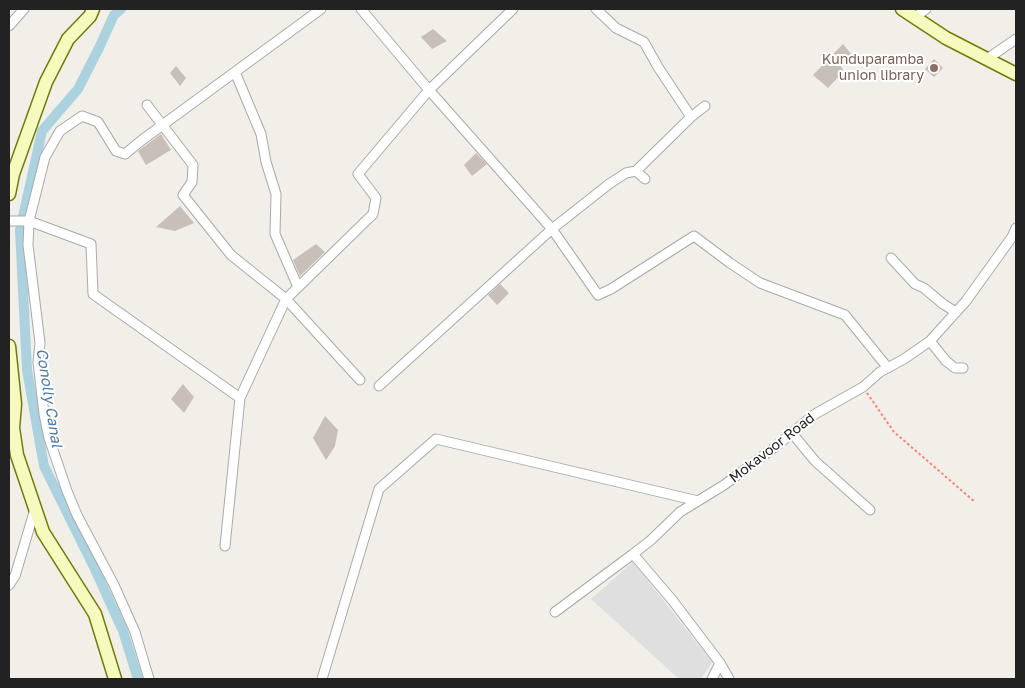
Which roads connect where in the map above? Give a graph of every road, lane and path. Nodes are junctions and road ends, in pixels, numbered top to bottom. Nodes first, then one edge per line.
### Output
1 (24, 9) edge
2 (93, 9) edge
3 (321, 9) edge
4 (361, 9) edge
5 (513, 9) edge
6 (596, 9) edge
7 (902, 9) edge
8 (926, 9) edge
9 (915, 17) junction
10 (9, 26) edge
11 (1016, 39) edge
12 (987, 59) junction
13 (235, 72) junction
14 (1016, 74) edge
15 (429, 90) junction
16 (147, 105) dead end
17 (705, 106) dead end
18 (691, 117) junction
19 (162, 125) junction
20 (636, 171) junction
21 (644, 179) dead end
22 (9, 194) edge
23 (9, 221) edge
24 (29, 221) junction
25 (1016, 228) edge
26 (552, 229) junction
27 (891, 258) dead end
28 (298, 287) junction
29 (286, 299) junction
30 (956, 312) junction
31 (930, 341) junction
32 (9, 346) edge
33 (888, 368) junction
34 (963, 368) dead end
35 (360, 380) dead end
36 (379, 386) dead end
37 (863, 387) junction
38 (240, 398) junction
39 (11, 427) edge
40 (792, 433) junction
41 (13, 456) edge
42 (698, 501) junction
43 (975, 502) dead end
44 (36, 509) junction
45 (870, 510) dead end
46 (225, 546) dead end
47 (633, 554) junction
48 (9, 585) edge
49 (555, 612) dead end
50 (720, 663) junction
51 (115, 679) edge
52 (149, 679) edge
53 (322, 679) edge
54 (712, 679) edge
55 (729, 679) edge

1 - 10 street
2 - 22 main road
3 - 13 street
4 - 15 street
5 - 15 street
6 - 18 street
7 - 9 main road
8 - 9 street
9 - 12 main road
11 - 12 street
12 - 14 main road
13 - 19 street
13 - 28 street
15 - 26 street
15 - 28 street
16 - 19 street
17 - 18 street
18 - 20 street
19 - 24 street
19 - 29 street
20 - 21 street
20 - 26 street
23 - 24 street
24 - 38 street
24 - 52 street
25 - 30 street, Mokavoor Road
26 - 33 street
26 - 36 street
27 - 30 street
28 - 29 street
29 - 35 street
29 - 38 street
30 - 31 street, Mokavoor Road
31 - 33 street, Mokavoor Road
31 - 34 street
32 - 39 main road
33 - 37 street, Mokavoor Road
37 - 40 street, Mokavoor Road
37 - 43 path
38 - 46 street
39 - 41 main road
40 - 42 street, Mokavoor Road
40 - 45 street
41 - 44 main road
42 - 47 street, Mokavoor Road
42 - 53 street
44 - 48 street
44 - 51 main road
47 - 49 street, Mokavoor Road
47 - 50 street
50 - 54 street
50 - 55 street

